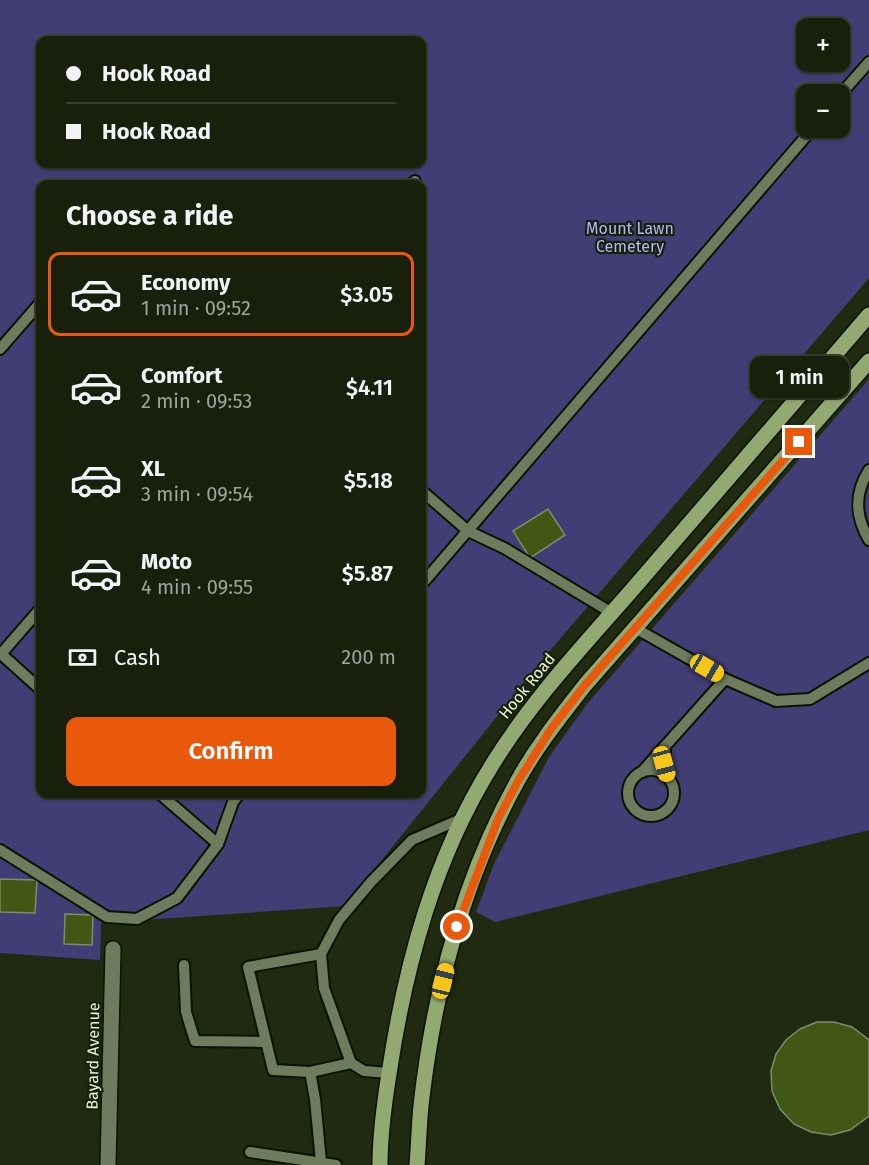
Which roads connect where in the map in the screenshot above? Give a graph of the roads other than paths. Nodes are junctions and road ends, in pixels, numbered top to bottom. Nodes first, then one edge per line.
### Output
1 (869, 62) edge
2 (850, 84) edge
3 (804, 138) edge
4 (36, 308) edge
5 (869, 315) edge
6 (0, 349) edge
7 (869, 361) edge
8 (869, 470) edge
9 (426, 494) edge
10 (468, 531) junction
11 (869, 540) edge
12 (426, 579) edge
13 (36, 613) edge
14 (612, 613) junction
15 (635, 628) junction
16 (0, 653) edge
17 (869, 663) edge
18 (724, 679) junction
19 (36, 685) edge
20 (665, 746) junction
21 (642, 772) junction
22 (667, 776) junction
23 (165, 798) edge
24 (236, 798) edge
25 (463, 818) junction
26 (218, 844) junction
27 (0, 850) edge
28 (113, 949) dead end
29 (321, 954) junction
30 (184, 965) dead end
31 (266, 1042) junction
32 (351, 1063) junction
33 (310, 1072) junction
34 (389, 1073) junction
35 (250, 1152) dead end
36 (321, 1162) junction
37 (108, 1165) edge
38 (336, 1165) edge
39 (380, 1165) edge
40 (417, 1165) edge

1 - 2 lane
3 - 10 lane
4 - 6 lane
5 - 14 main road, Hook Road
7 - 15 main road
8 - 11 lane
9 - 10 lane
10 - 12 lane
10 - 14 lane
13 - 16 lane
14 - 25 main road, Hook Road
15 - 18 lane
15 - 40 main road
16 - 19 lane
17 - 18 lane
18 - 20 lane
20 - 21 lane
20 - 22 lane
21 - 22 lane
21 - 22 lane
23 - 26 lane
24 - 26 lane
25 - 29 lane
25 - 34 main road, Hook Road
26 - 27 lane
28 - 37 street, Bayard Avenue
29 - 31 lane
29 - 32 lane
30 - 31 lane
31 - 33 lane
32 - 33 lane
32 - 34 lane
33 - 36 lane
34 - 39 main road, Hook Road
35 - 36 lane
36 - 38 lane

